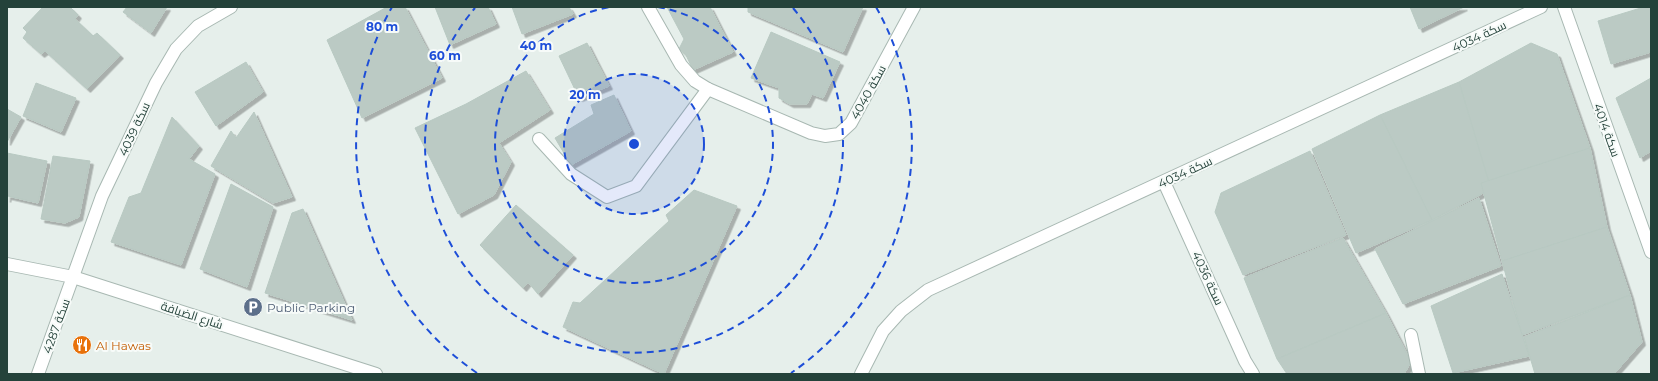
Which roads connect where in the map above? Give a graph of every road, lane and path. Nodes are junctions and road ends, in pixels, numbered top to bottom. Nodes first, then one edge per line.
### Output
1 (231, 7) edge
2 (648, 7) edge
3 (914, 7) edge
4 (1541, 7) edge
5 (1564, 7) edge
6 (708, 89) junction
7 (539, 139) dead end
8 (1164, 182) junction
9 (1651, 252) edge
10 (7, 264) edge
11 (73, 277) junction
12 (1411, 335) dead end
13 (38, 374) edge
14 (376, 374) edge
15 (861, 374) edge
16 (1253, 374) edge
17 (1419, 374) edge

1 - 11 street, سكة 4039
2 - 6 street, سكة 4040
3 - 6 street, سكة 4040
4 - 8 street, سكة 4034
5 - 9 street, سكة 4014
6 - 7 street
8 - 15 street, سكة 4034
8 - 16 street, سكة 4036
10 - 11 street, شارع الضيافة
11 - 13 street, سكة 4287
11 - 14 street, شارع الضيافة
12 - 17 street

